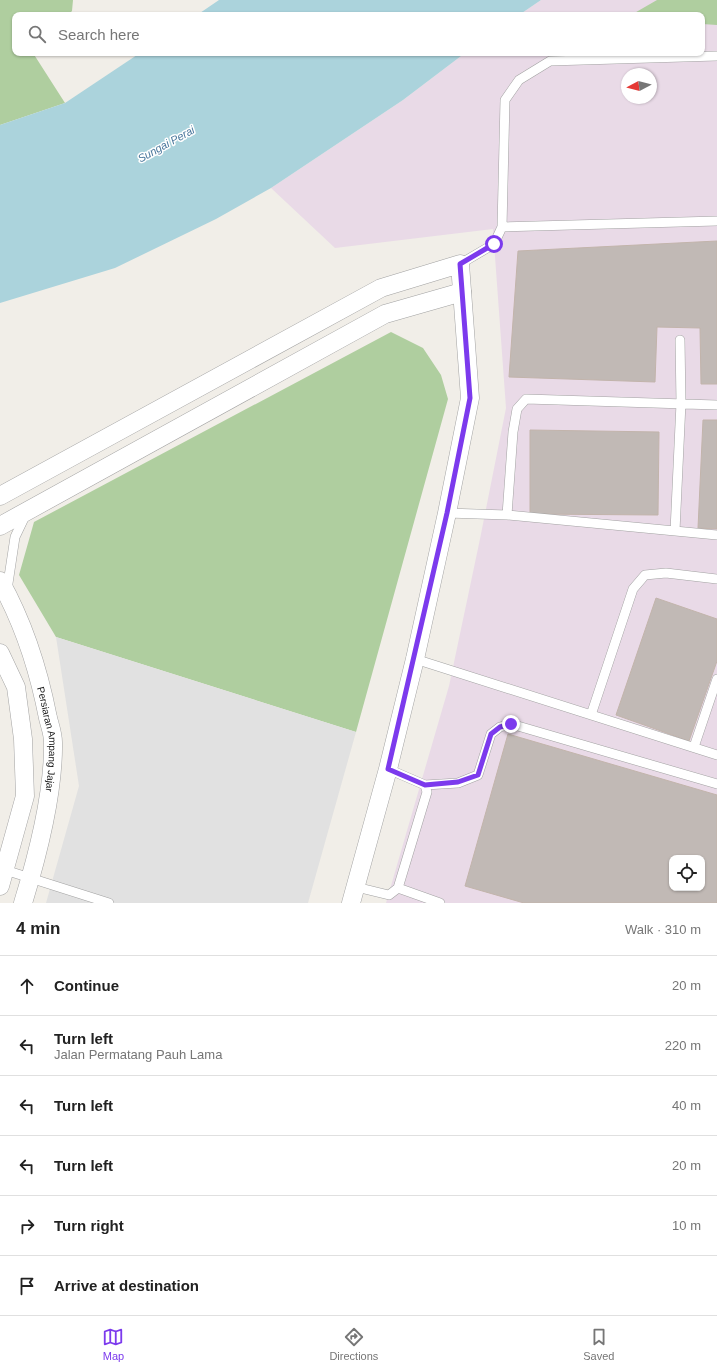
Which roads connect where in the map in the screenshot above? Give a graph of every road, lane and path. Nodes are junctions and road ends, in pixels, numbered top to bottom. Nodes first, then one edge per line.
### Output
1 (717, 56) edge
2 (717, 221) edge
3 (502, 227) junction
4 (460, 264) junction
5 (462, 292) junction
6 (680, 340) dead end
7 (680, 403) junction
8 (717, 405) edge
9 (0, 496) edge
10 (27, 511) junction
11 (447, 513) junction
12 (507, 515) junction
13 (0, 526) edge
14 (675, 531) junction
15 (717, 535) edge
16 (717, 579) edge
17 (4, 587) edge
18 (0, 653) edge
19 (415, 659) junction
20 (717, 679) edge
21 (591, 715) junction
22 (694, 748) junction
23 (717, 755) edge
24 (388, 769) junction
25 (717, 784) edge
26 (425, 785) junction
27 (2, 878) edge
28 (31, 878) junction
29 (398, 888) junction
30 (354, 895) edge
31 (23, 903) edge
32 (109, 903) edge
33 (440, 903) edge

1 - 3 lane
2 - 3 lane
3 - 4 lane
4 - 5 street
4 - 9 street
5 - 10 street
5 - 11 street
6 - 7 lane
7 - 8 lane
7 - 12 lane
7 - 14 lane
10 - 13 street
10 - 17 lane
11 - 12 lane
11 - 19 street
12 - 14 lane
14 - 15 lane
16 - 21 lane
17 - 28 street, Persiaran Ampang Jajar
18 - 27 street
19 - 21 lane
19 - 24 street
20 - 22 lane
21 - 22 lane
22 - 23 lane
24 - 26 lane
24 - 30 street
25 - 26 lane
26 - 29 lane
27 - 28 lane
28 - 31 street, Persiaran Ampang Jajar
28 - 32 lane
29 - 30 lane
29 - 33 lane

